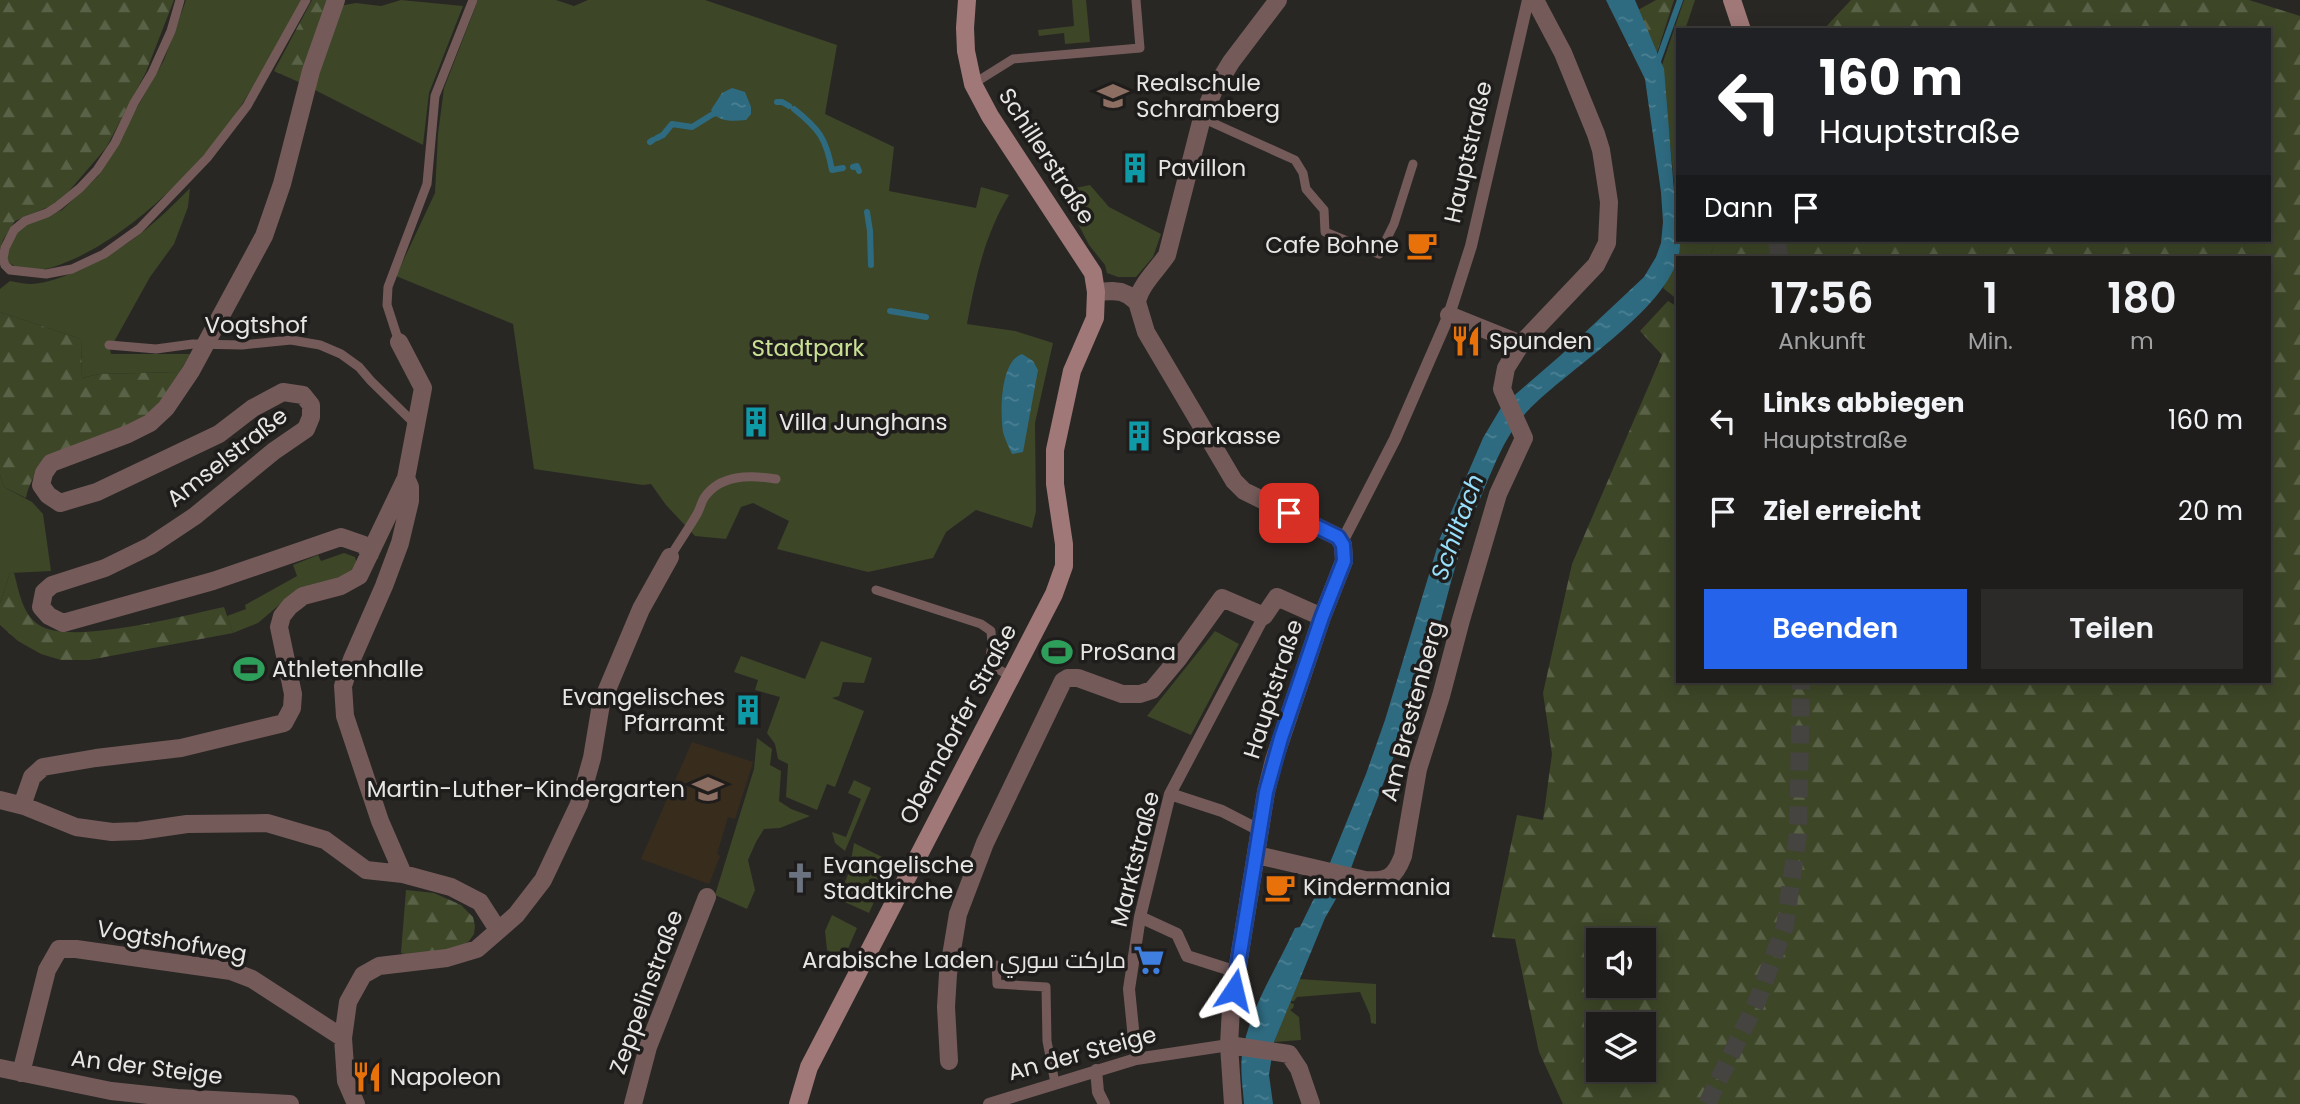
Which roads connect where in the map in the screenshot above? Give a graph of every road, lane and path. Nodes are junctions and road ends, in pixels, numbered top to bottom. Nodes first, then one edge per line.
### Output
1 (180, 0) edge
2 (306, 0) edge
3 (336, 0) edge
4 (473, 0) edge
5 (967, 0) edge
6 (1136, 0) edge
7 (1278, 0) edge
8 (1528, 0) edge
9 (1535, 0) edge
10 (1732, 0) edge
11 (1741, 28) edge
12 (973, 84) junction
13 (1202, 118) junction
14 (1413, 164) dead end
15 (1096, 292) junction
16 (1137, 302) junction
17 (1448, 315) junction
18 (399, 342) joint
19 (206, 344) junction
20 (1521, 344) junction
21 (109, 345) dead end
22 (415, 425) junction
23 (406, 478) junction
24 (776, 479) dead end
25 (1342, 542) junction
26 (370, 554) junction
27 (670, 556) joint
28 (876, 590) dead end
29 (1054, 594) joint
30 (1264, 617) junction
31 (1322, 617) junction
32 (1010, 676) junction
33 (1170, 794) junction
34 (0, 800) edge
35 (24, 806) junction
36 (1259, 830) junction
37 (1257, 855) junction
38 (403, 874) junction
39 (707, 897) dead end
40 (1140, 917) junction
41 (498, 930) junction
42 (996, 965) dead end
43 (1237, 972) junction
44 (343, 1038) junction
45 (1235, 1045) junction
46 (1136, 1059) junction
47 (949, 1061) dead end
48 (0, 1068) edge
49 (1096, 1070) junction
50 (21, 1073) junction
51 (1055, 1083) junction
52 (290, 1104) edge
53 (356, 1104) edge
54 (633, 1104) edge
55 (798, 1104) edge
56 (989, 1104) edge
57 (1104, 1104) edge
58 (1233, 1104) edge
59 (1311, 1104) edge

1 - 2 lane
3 - 19 street
4 - 18 lane
5 - 12 main road, Schillerstraße
6 - 12 lane
7 - 13 street
8 - 17 street, Hauptstraße
9 - 20 street
10 - 11 main road
12 - 15 main road, Schillerstraße
13 - 14 lane
13 - 16 street
15 - 16 street
15 - 29 main road, Schillerstraße
16 - 25 street
17 - 20 street
17 - 25 street, Hauptstraße
18 - 22 street
19 - 21 lane, Vogtshof
19 - 22 lane, Vogtshof
19 - 26 street, Amselstraße
20 - 37 street, Am Brestenberg
22 - 23 street
23 - 26 street
23 - 38 street
24 - 27 lane
25 - 31 street, Hauptstraße
26 - 35 street
27 - 41 street
28 - 32 lane
29 - 32 main road, Oberndorfer Straße
30 - 31 street
30 - 33 street, Marktstraße
30 - 47 street
31 - 36 street, Hauptstraße
32 - 55 main road, Oberndorfer Straße
33 - 36 street
33 - 40 street, Marktstraße
34 - 35 street
35 - 38 street
36 - 37 street, Hauptstraße
37 - 43 street, Hauptstraße
38 - 41 street
39 - 54 street, Zeppelinstraße
40 - 43 street
40 - 46 street, Marktstraße
41 - 44 street
42 - 51 lane
43 - 45 street, Hauptstraße
44 - 50 street, Vogtshofweg
44 - 53 street
45 - 46 street, An der Steige
45 - 58 street, Hauptstraße
45 - 59 street
46 - 49 street, An der Steige
48 - 50 street, An der Steige
49 - 51 street, An der Steige
49 - 57 street
50 - 52 street, An der Steige
51 - 56 street, An der Steige

